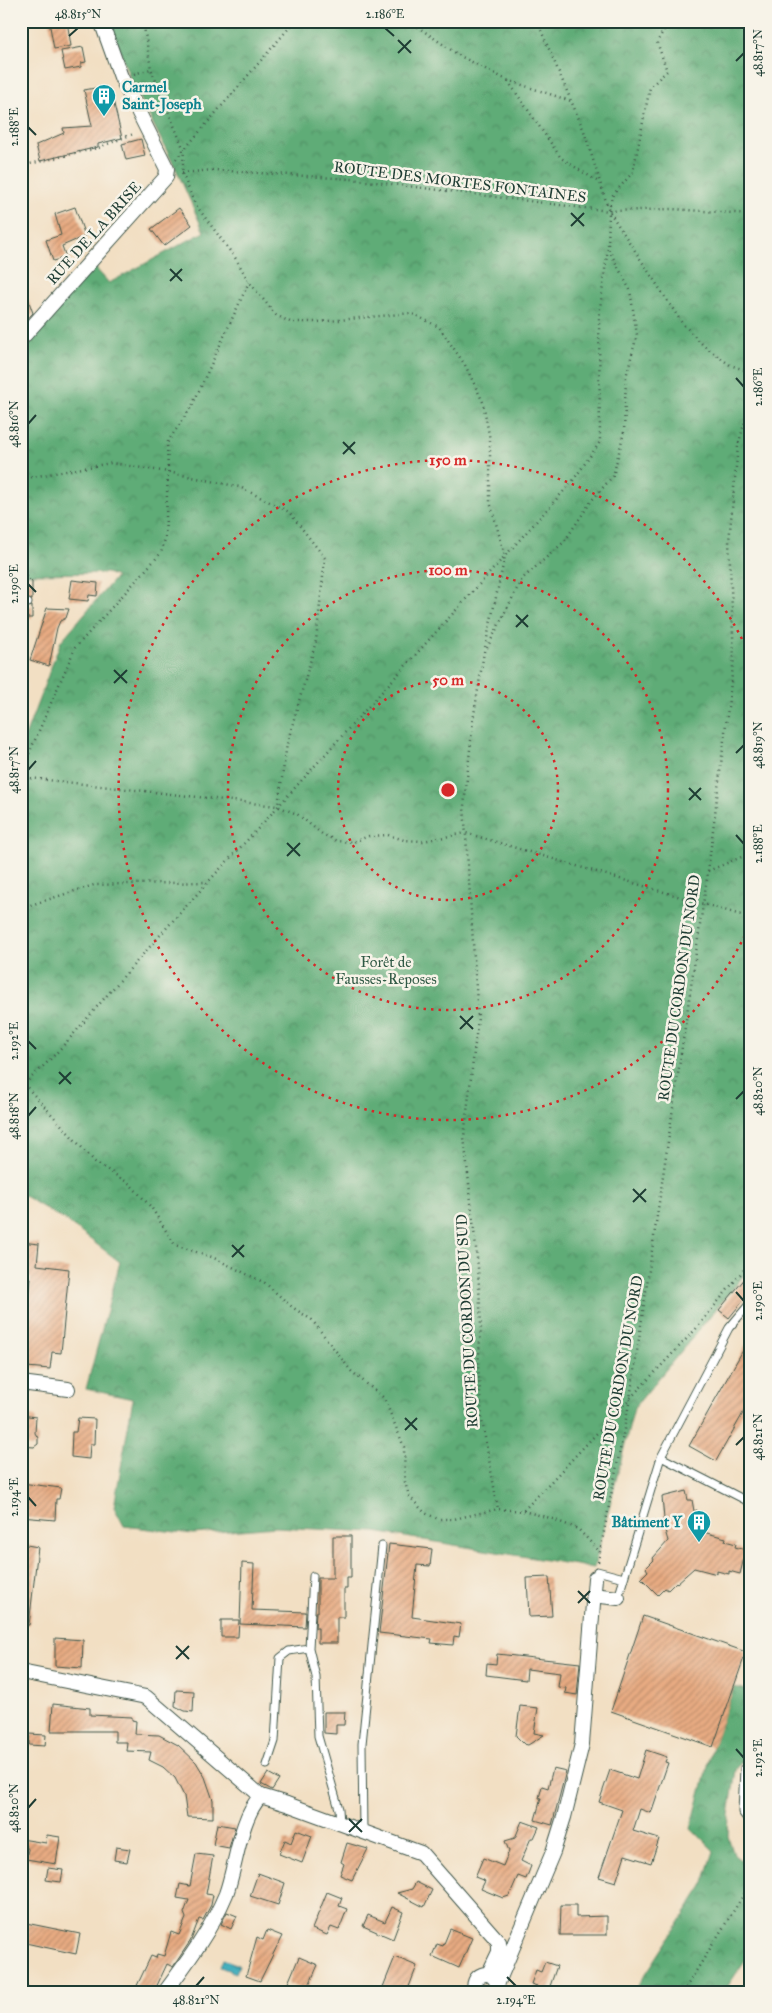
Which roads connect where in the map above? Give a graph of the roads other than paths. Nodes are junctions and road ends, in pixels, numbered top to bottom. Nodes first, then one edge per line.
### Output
1 (101, 21) edge
2 (21, 339) edge
3 (751, 1302) edge
4 (21, 1383) edge
5 (68, 1389) dead end
6 (661, 1457) junction
7 (751, 1503) edge
8 (382, 1546) dead end
9 (596, 1575) joint
10 (313, 1576) dead end
11 (624, 1578) junction
12 (593, 1595) junction
13 (618, 1598) joint
14 (309, 1648) junction
15 (21, 1672) edge
16 (751, 1757) edge
17 (267, 1765) dead end
18 (260, 1796) junction
19 (340, 1823) junction
20 (751, 1824) edge
21 (363, 1832) junction
22 (516, 1937) junction
23 (499, 1942) junction
24 (493, 1983) edge
25 (471, 1989) edge
26 (165, 1992) edge

1 - 2 street, RUE DE LA BRISE
3 - 6 lane
4 - 5 street
6 - 7 lane
6 - 11 lane
8 - 21 lane
9 - 11 lane
9 - 12 street
10 - 14 lane
11 - 13 lane
12 - 13 street
12 - 22 street
14 - 17 lane
14 - 19 lane
15 - 18 street
16 - 20 lane
18 - 19 street
18 - 26 street
19 - 21 street
21 - 23 street
22 - 23 street
22 - 24 street
23 - 24 street
24 - 25 street

